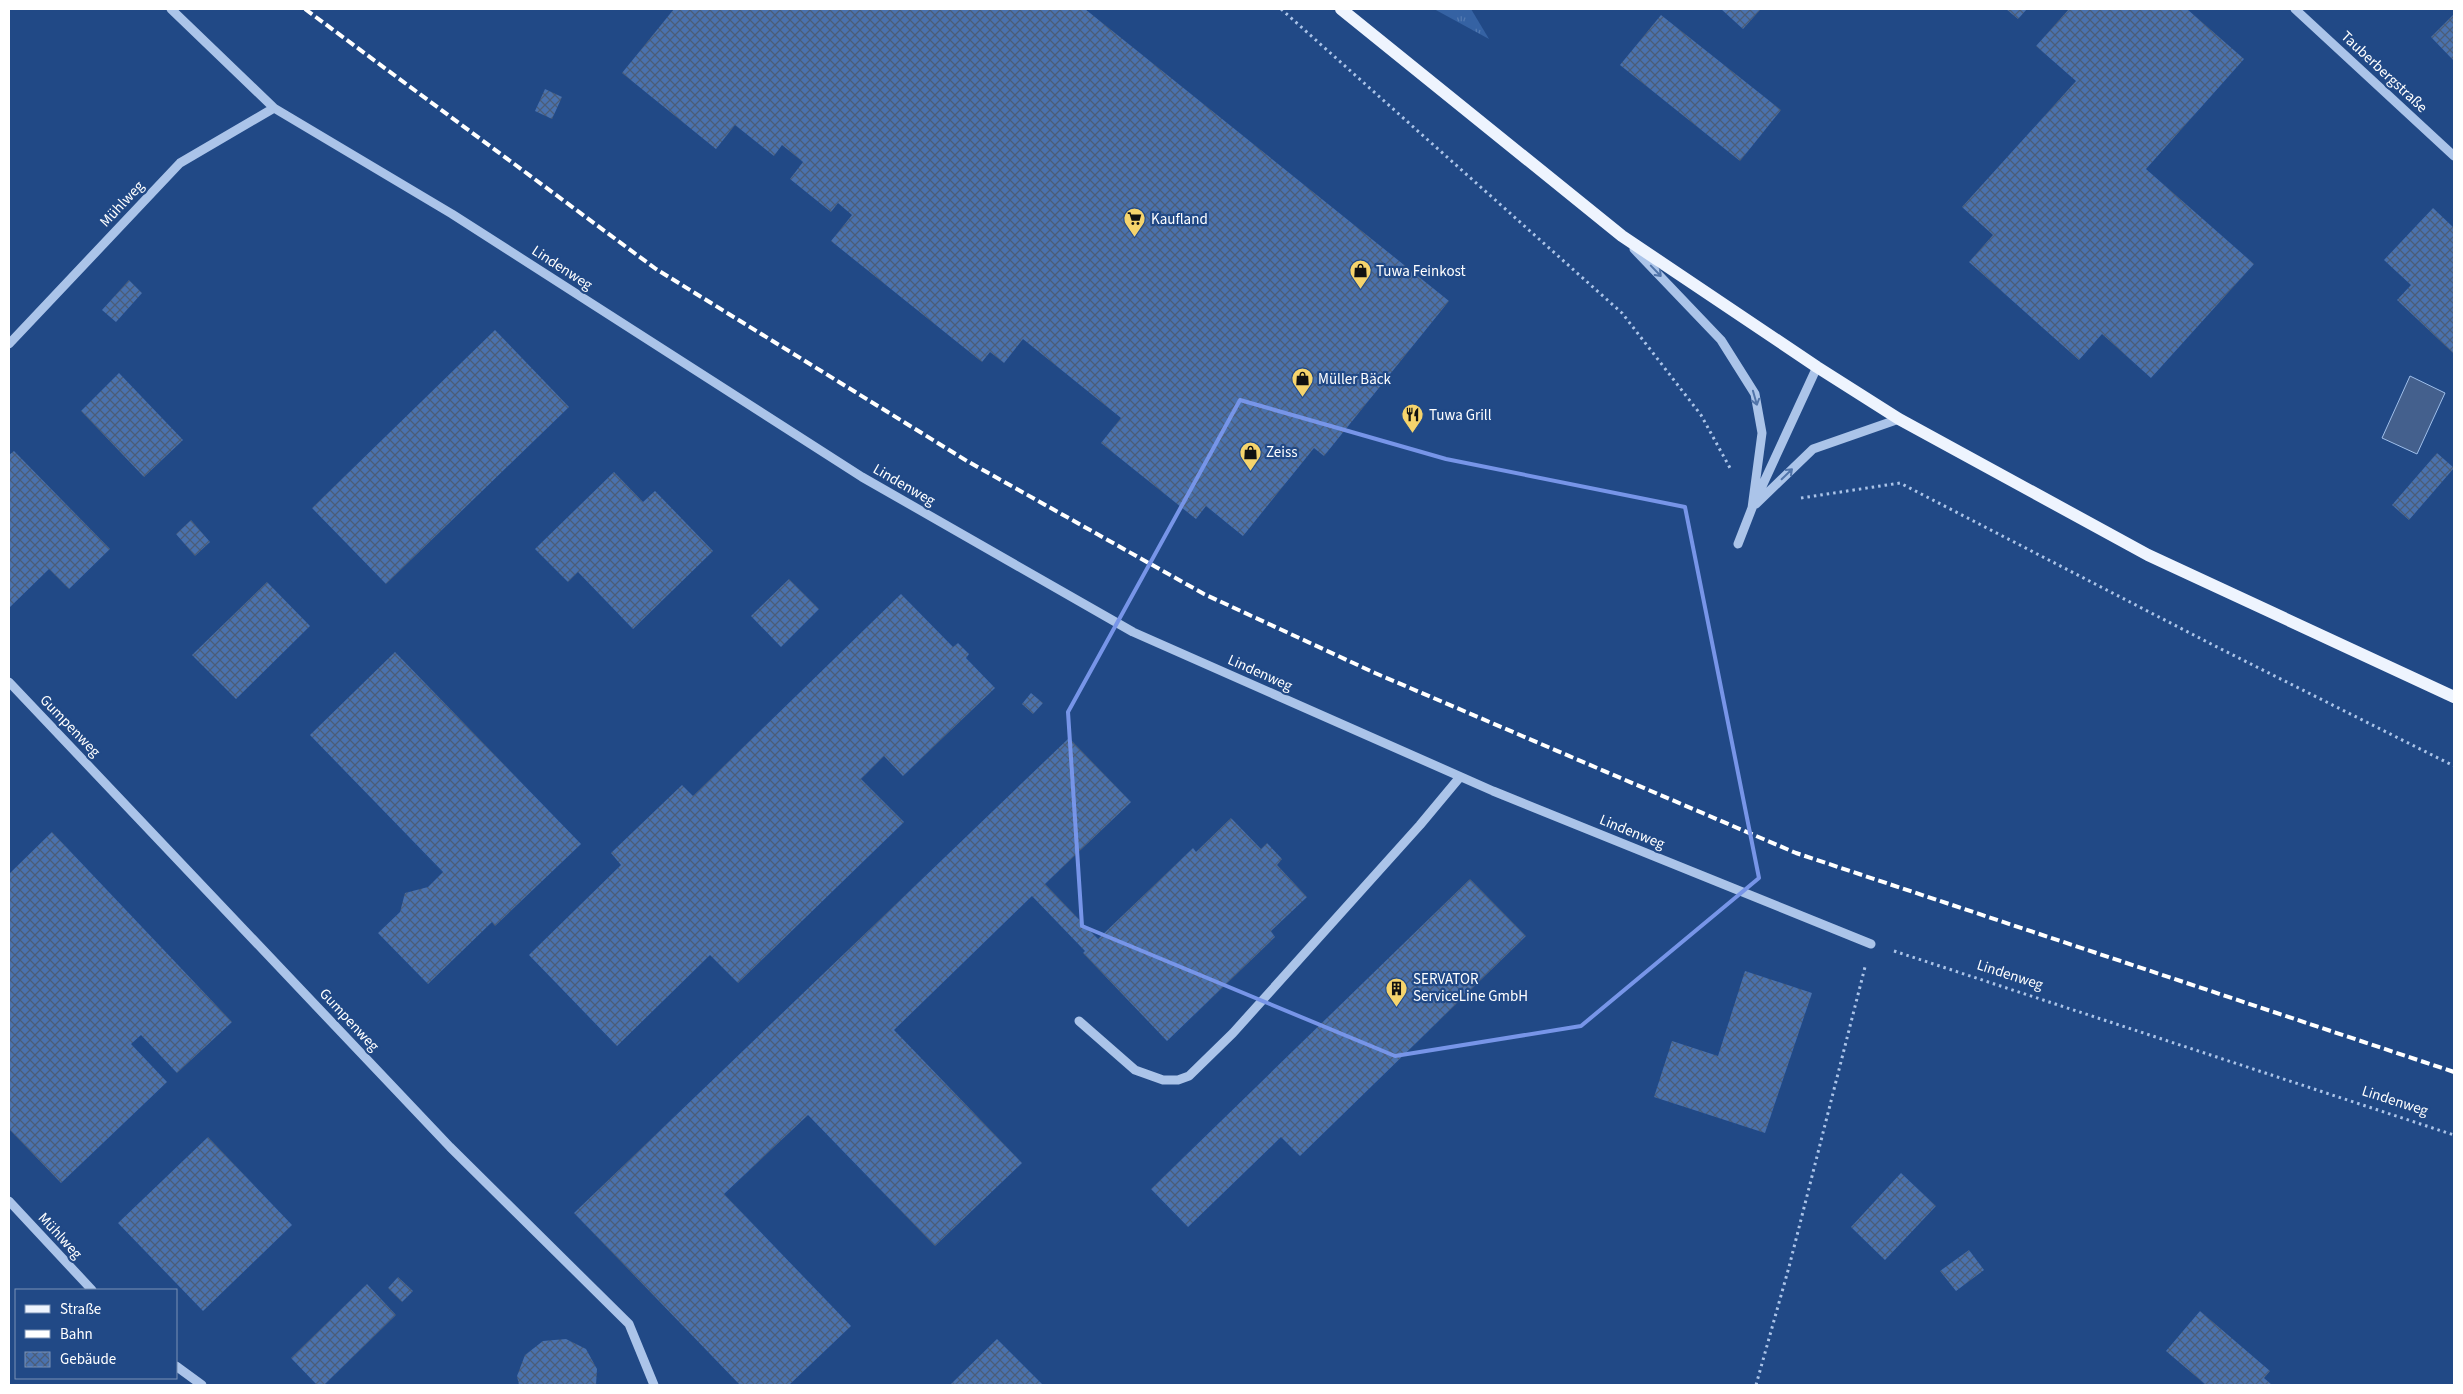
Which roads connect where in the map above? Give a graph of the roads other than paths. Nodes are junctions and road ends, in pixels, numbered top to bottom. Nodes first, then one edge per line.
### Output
1 (171, 9) edge
2 (1341, 9) edge
3 (2295, 9) edge
4 (274, 108) junction
5 (2454, 156) edge
6 (1622, 236) junction
7 (9, 344) edge
8 (1817, 367) junction
9 (1899, 419) junction
10 (1752, 508) junction
11 (1738, 544) dead end
12 (9, 682) edge
13 (2454, 697) edge
14 (1460, 777) junction
15 (1871, 944) road end
16 (1079, 1021) dead end
17 (9, 1201) edge
18 (91, 1289) edge
19 (178, 1367) edge
20 (202, 1385) edge
21 (654, 1385) edge

1 - 4 street, Lindenweg
2 - 6 main road
3 - 5 street, Tauberbergstraße
4 - 7 street, Mühlweg
4 - 14 street, Lindenweg
6 - 8 main road
6 -> 10 street
8 - 9 main road
8 - 10 street
10 -> 9 street
9 - 13 main road
10 - 11 street
12 - 21 street, Gumpenweg
14 - 15 street, Lindenweg
14 - 16 street
17 - 18 street, Mühlweg
19 - 20 street

